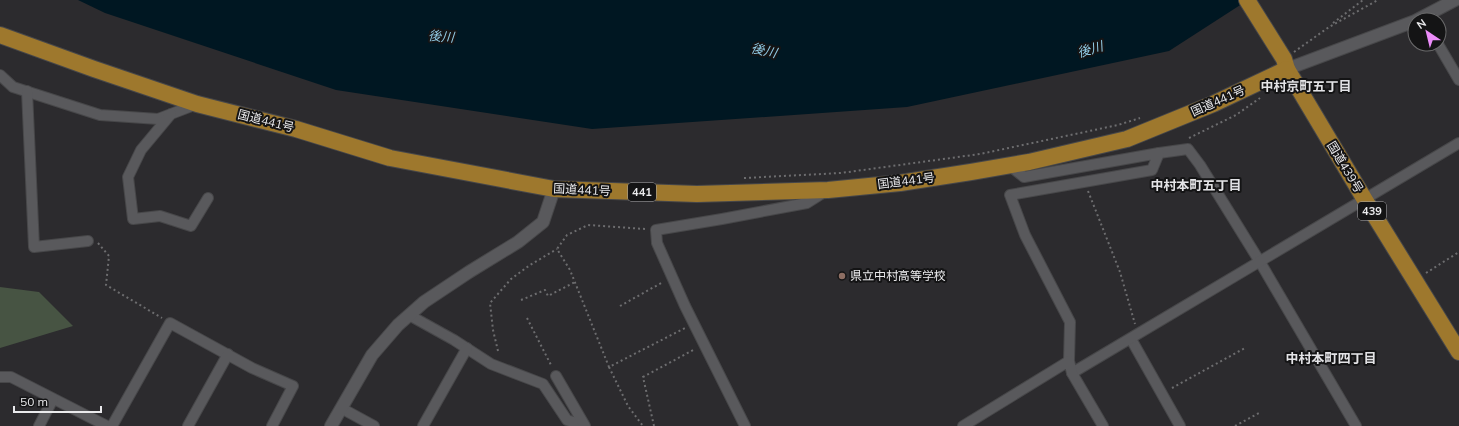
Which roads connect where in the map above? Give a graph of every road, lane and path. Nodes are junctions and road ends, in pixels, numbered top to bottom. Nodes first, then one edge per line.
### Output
1 (1247, 0) edge
2 (1363, 0) edge
3 (1378, 0) edge
4 (1455, 0) edge
5 (1433, 12) edge
6 (1407, 24) edge
7 (1329, 26) junction
8 (0, 35) edge
9 (1443, 52) edge
10 (1285, 64) junction
11 (0, 75) edge
12 (1459, 80) edge
13 (27, 91) junction
14 (1265, 95) dead end
15 (197, 104) junction
16 (171, 114) junction
17 (1140, 118) dead end
18 (1459, 143) edge
19 (1188, 149) junction
20 (1159, 153) junction
21 (1009, 165) junction
22 (740, 178) dead end
23 (1085, 182) junction
24 (554, 189) junction
25 (828, 190) junction
26 (208, 198) dead end
27 (1365, 200) junction
28 (656, 230) junction
29 (88, 241) joint
30 (557, 249) junction
31 (1459, 252) edge
32 (1260, 262) junction
33 (673, 277) junction
34 (1415, 280) junction
35 (575, 282) junction
36 (521, 300) dead end
37 (620, 306) dead end
38 (409, 315) junction
39 (527, 318) dead end
40 (170, 323) junction
41 (694, 323) junction
42 (1134, 336) junction
43 (704, 344) junction
44 (467, 348) junction
45 (1245, 348) dead end
46 (498, 351) dead end
47 (1459, 352) edge
48 (228, 354) junction
49 (1069, 361) junction
50 (609, 366) junction
51 (1072, 373) junction
52 (556, 376) joint
53 (0, 377) edge
54 (1162, 394) junction
55 (54, 399) junction
56 (341, 408) junction
57 (1259, 413) dead end
58 (39, 426) edge
59 (107, 426) edge
60 (112, 426) edge
61 (188, 426) edge
62 (272, 426) edge
63 (330, 426) edge
64 (374, 426) edge
65 (423, 426) edge
66 (584, 426) edge
67 (643, 426) edge
68 (654, 426) edge
69 (745, 426) edge
70 (962, 426) edge
71 (1103, 426) edge
72 (1180, 426) edge
73 (1235, 426) edge
74 (1356, 426) edge

1 - 10 highway, 国道439号 / 439
2 - 7 path
3 - 7 path
4 - 5 street
6 - 10 street
7 - 10 path
8 - 15 highway, 国道441号 / 441
9 - 12 street
10 - 21 highway, 国道441号 / 441
10 - 27 highway, 国道439号 / 439
11 - 13 street
13 - 16 street
13 - 29 street
14 - 19 path
15 - 16 street
15 - 24 highway, 国道441号 / 441
16 - 26 street
17 - 22 path
18 - 27 street
19 - 20 street
19 - 32 street
20 - 21 street
20 - 23 street
21 - 25 highway, 国道441号 / 441
23 - 42 path
23 - 49 street
24 - 25 highway, 国道441号 / 441
24 - 38 street
25 - 28 street
27 - 32 street
27 - 34 highway, 国道439号 / 439
28 - 30 path
28 - 33 street
29 - 40 path
30 - 35 path
30 - 46 path
31 - 34 path
32 - 42 street
32 - 74 street
33 - 37 path
33 - 41 street
34 - 47 highway, 国道439号 / 439
35 - 36 path
35 - 50 path
38 - 44 street
38 - 56 street
39 - 52 path
40 - 48 street
40 - 60 street
41 - 43 street
41 - 50 path
42 - 51 street
42 - 54 street
43 - 68 path
43 - 69 street
44 - 65 street
44 - 66 street
45 - 54 path
48 - 61 street
48 - 62 street
49 - 51 street
49 - 70 street
50 - 67 path
51 - 71 street
52 - 66 street
53 - 55 street
54 - 72 street
55 - 58 street
55 - 59 street
56 - 63 street
56 - 64 street
57 - 73 path

